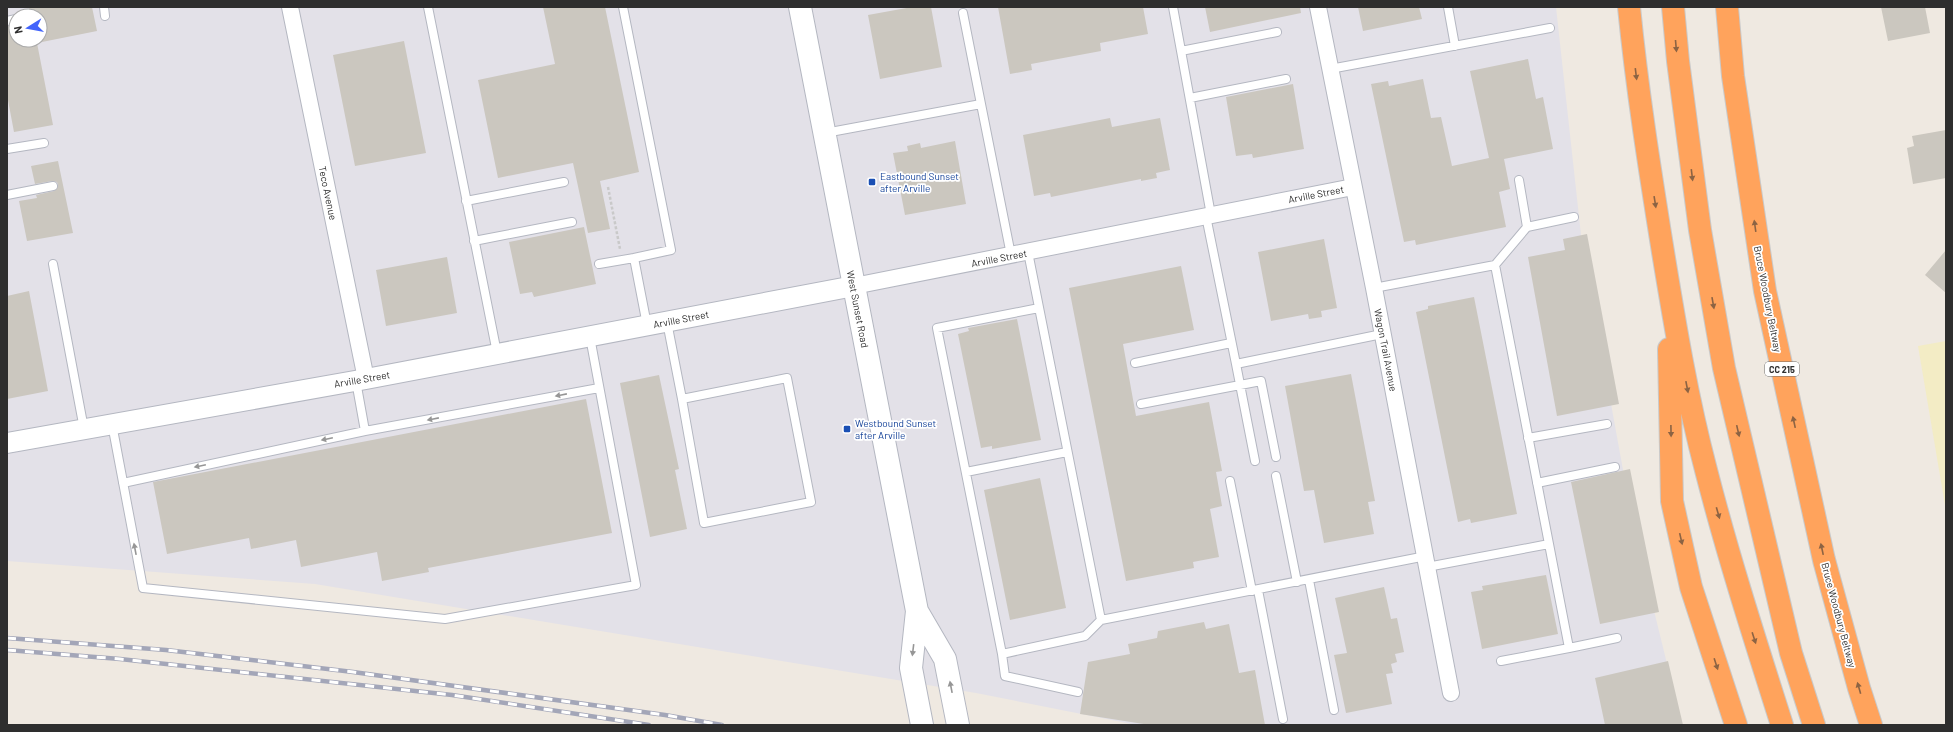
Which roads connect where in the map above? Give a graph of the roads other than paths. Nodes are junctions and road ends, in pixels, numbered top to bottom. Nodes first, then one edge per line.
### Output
1 (104, 7) edge
2 (290, 7) edge
3 (428, 7) edge
4 (623, 7) edge
5 (800, 7) edge
6 (1173, 7) edge
7 (1318, 7) edge
8 (1448, 7) edge
9 (1629, 7) edge
10 (1673, 7) edge
11 (1727, 7) edge
12 (963, 13) dead end
13 (105, 16) dead end
14 (1550, 28) dead end
15 (1277, 32) dead end
16 (1455, 46) junction
17 (1181, 51) junction
18 (1330, 69) junction
19 (1286, 79) dead end
20 (1190, 98) junction
21 (981, 104) junction
22 (824, 133) junction
23 (44, 143) dead end
24 (7, 149) edge
25 (1518, 180) dead end
26 (564, 182) dead end
27 (53, 186) dead end
28 (1353, 187) junction
29 (7, 195) edge
30 (466, 202) junction
31 (1209, 216) junction
32 (1574, 217) dead end
33 (572, 222) dead end
34 (1527, 227) junction
35 (474, 241) junction
36 (1028, 252) junction
37 (1011, 255) junction
38 (634, 258) junction
39 (53, 264) dead end
40 (599, 264) dead end
41 (1495, 265) junction
42 (1668, 280) junction
43 (854, 286) junction
44 (1374, 288) junction
45 (1039, 308) junction
46 (667, 322) junction
47 (648, 326) junction
48 (1382, 334) junction
49 (590, 337) junction
50 (1232, 343) junction
51 (497, 354) junction
52 (1135, 362) dead end
53 (1236, 364) junction
54 (361, 380) junction
55 (1240, 385) junction
56 (599, 388) junction
57 (682, 399) junction
58 (1142, 404) dead end
59 (112, 424) junction
60 (1607, 424) dead end
61 (85, 429) junction
62 (365, 431) junction
63 (1528, 438) junction
64 (7, 443) edge
65 (1067, 452) junction
66 (1276, 457) dead end
67 (1256, 461) dead end
68 (1615, 467) dead end
69 (966, 472) junction
70 (1276, 476) dead end
71 (1230, 481) dead end
72 (1537, 482) junction
73 (123, 483) junction
74 (1549, 544) junction
75 (1427, 562) junction
76 (1309, 580) junction
77 (1296, 582) junction
78 (1255, 590) junction
79 (917, 611) junction
80 (1101, 620) junction
81 (1616, 638) dead end
82 (1569, 648) junction
83 (1002, 654) junction
84 (1502, 661) dead end
85 (1078, 692) dead end
86 (1451, 693) dead end
87 (1334, 710) dead end
88 (1283, 719) dead end
89 (922, 725) edge
90 (958, 725) edge
91 (1736, 725) edge
92 (1782, 725) edge
93 (1814, 725) edge
94 (1871, 725) edge

1 - 13 lane
2 - 54 street, Teco Avenue
3 - 30 lane
4 - 38 lane
5 - 22 main road, West Sunset Road
6 - 17 lane
7 - 18 street, Wagon Trail Avenue
8 - 16 lane
9 -> 42 highway
10 -> 93 highway
94 -> 11 highway, Bruce Woodbury Beltway / CC 215
12 - 21 lane
14 - 16 lane
15 - 17 lane
16 - 18 lane
17 - 20 lane
18 - 28 street, Wagon Trail Avenue
19 - 20 lane
20 - 31 lane
21 - 22 lane
21 - 37 lane
22 - 43 main road, West Sunset Road
23 - 24 lane
25 - 34 lane
26 - 30 lane
27 - 29 lane
28 - 31 street, Arville Street
28 - 44 street, Wagon Trail Avenue
30 - 35 lane
31 - 36 street, Arville Street
31 - 50 lane
32 - 34 lane
33 - 35 lane
34 - 41 lane
35 - 51 lane
36 - 37 street, Arville Street
36 - 45 lane
37 - 43 street, Arville Street
38 - 40 lane
38 - 47 lane
39 - 61 lane
41 - 44 lane
41 - 63 lane
42 -> 91 highway
42 -> 92 highway
43 - 46 street, Arville Street
43 - 79 main road, West Sunset Road
44 - 48 street, Wagon Trail Avenue
45 - 65 lane
45 - 69 lane
46 - 47 street, Arville Street
46 - 57 lane
47 - 49 street, Arville Street
48 - 53 lane
48 - 75 street, Wagon Trail Avenue
49 - 51 street, Arville Street
49 - 56 lane
50 - 52 lane
50 - 53 lane
51 - 54 street, Arville Street
53 - 55 lane
54 - 59 street, Arville Street
54 - 62 lane
55 - 58 lane
55 - 66 lane
55 - 67 lane
56 -> 62 lane
56 -> 73 lane
57 - 57 lane
59 - 61 street, Arville Street
59 - 73 lane
60 - 63 lane
61 - 64 street, Arville Street
62 -> 73 lane
63 - 72 lane
65 - 69 lane
65 - 80 lane
68 - 72 lane
69 - 83 lane
70 - 77 lane
71 - 78 lane
72 - 74 lane
74 - 75 lane
74 - 82 lane
75 - 76 lane
75 - 86 street, Wagon Trail Avenue
76 - 77 lane
76 - 87 lane
77 - 78 lane
78 - 80 lane
78 - 88 lane
79 -> 89 main road, West Sunset Road
90 -> 79 main road, West Sunset Road
80 - 83 lane
81 - 82 lane
82 - 84 lane
83 - 85 lane

